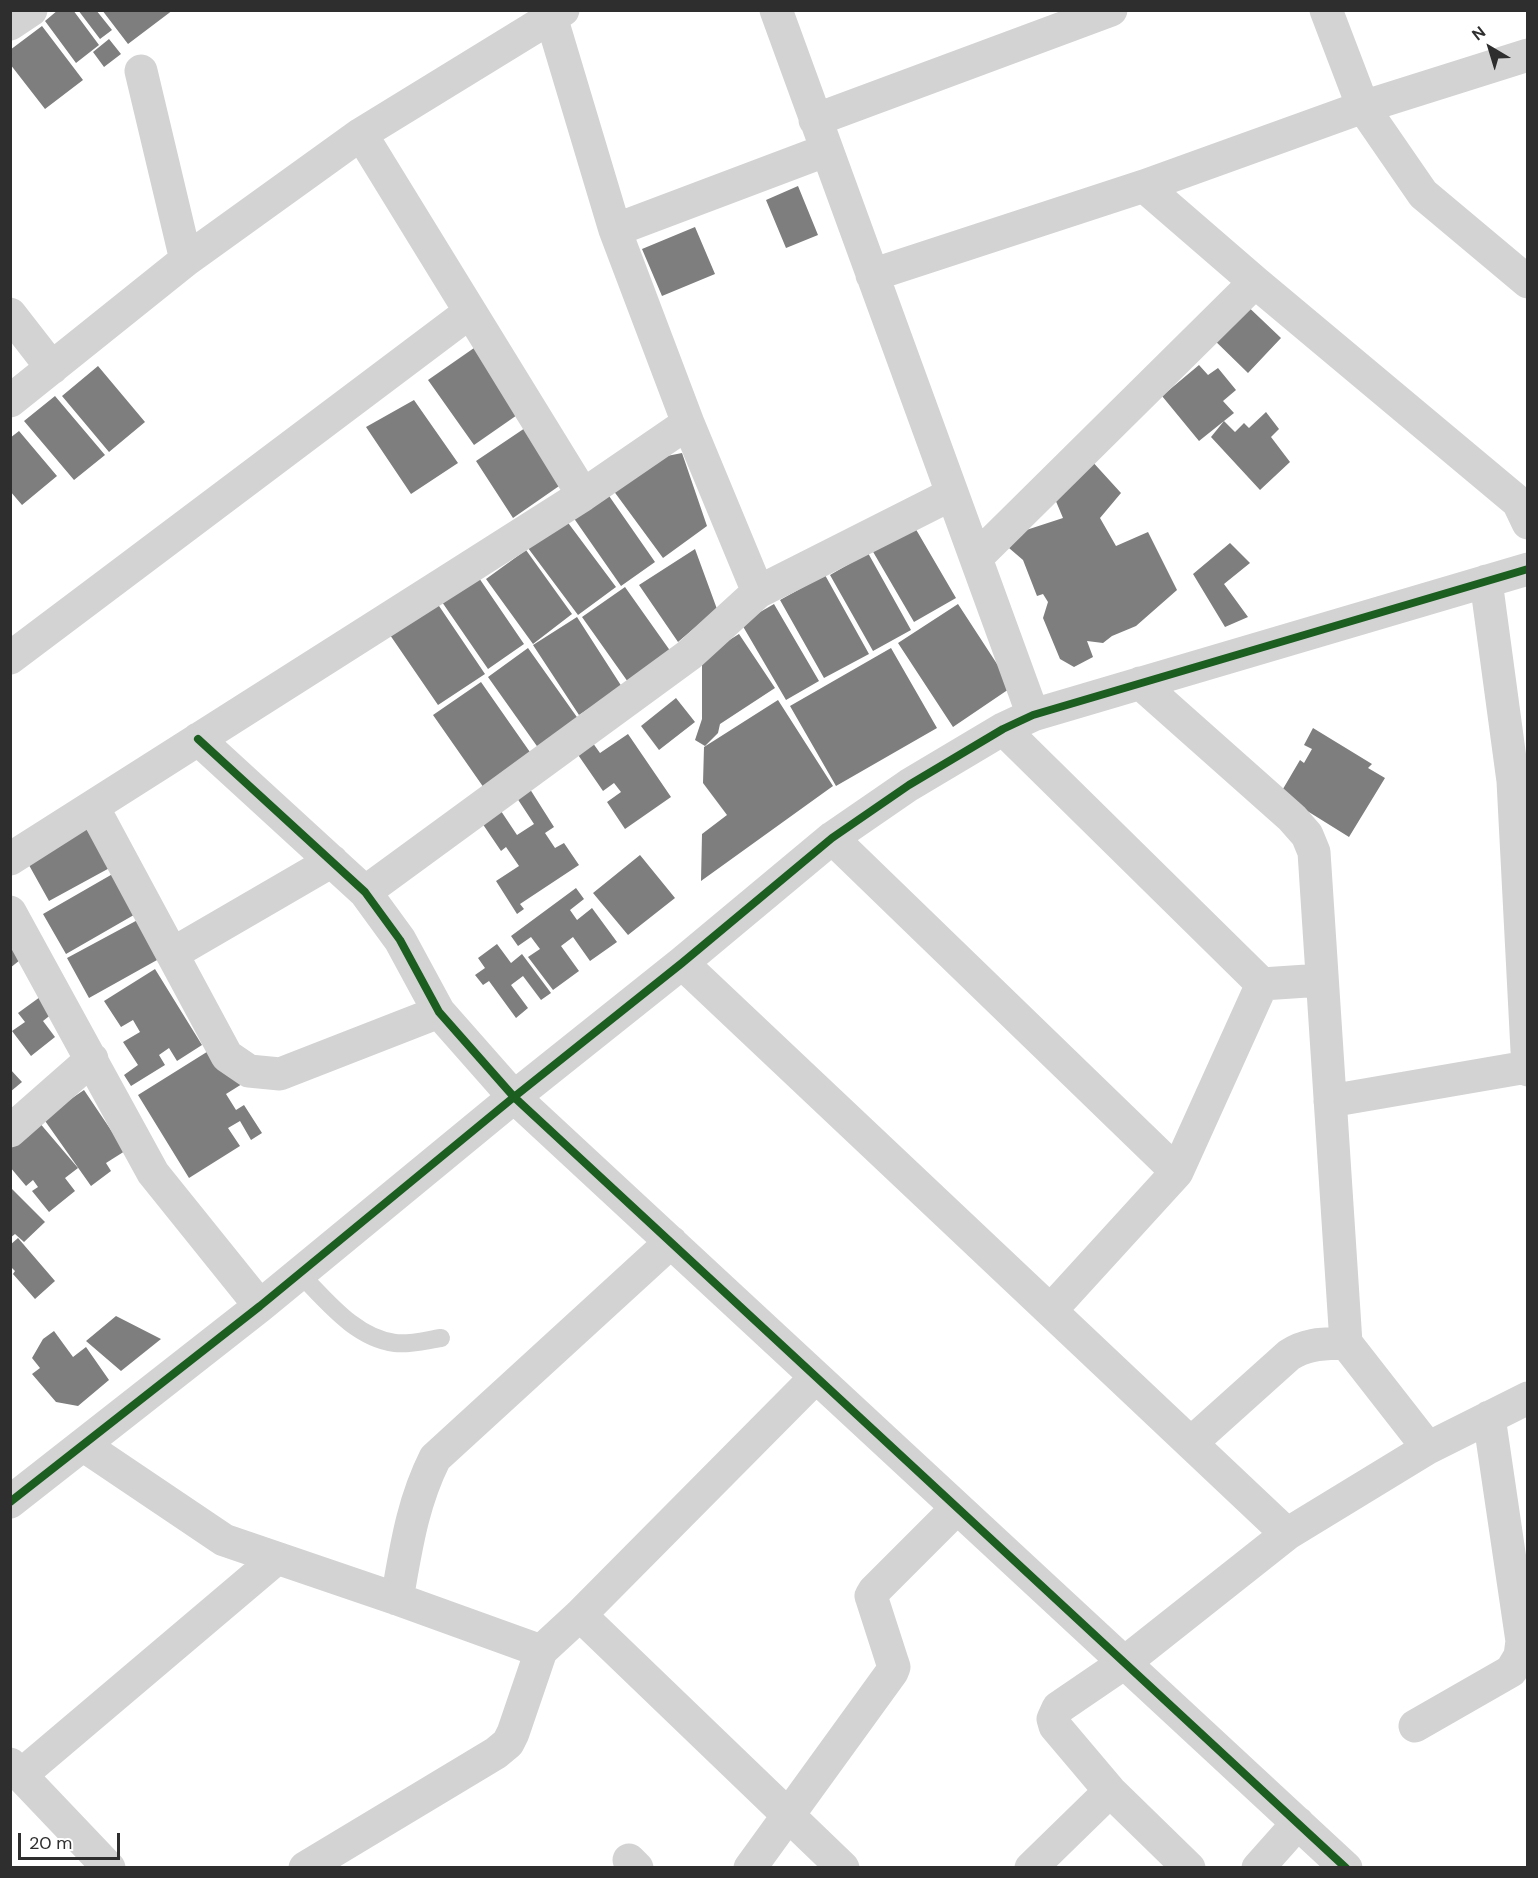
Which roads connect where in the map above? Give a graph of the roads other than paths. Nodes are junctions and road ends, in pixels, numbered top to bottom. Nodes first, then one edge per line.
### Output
1 (31, 10) edge
2 (776, 10) edge
3 (1111, 10) edge
4 (1326, 10) edge
5 (554, 13) edge
6 (10, 24) edge
7 (1527, 56) edge
8 (141, 71) dead end
9 (1363, 107) junction
10 (815, 120) junction
11 (361, 134) junction
12 (827, 150) junction
13 (1144, 186) junction
14 (615, 230) junction
15 (186, 260) junction
16 (872, 275) junction
17 (1255, 282) junction
18 (1527, 282) edge
19 (470, 312) junction
20 (10, 314) edge
21 (52, 368) junction
22 (10, 401) edge
23 (688, 423) junction
24 (952, 494) junction
25 (583, 495) junction
26 (1527, 523) edge
27 (976, 558) junction
28 (1527, 569) edge
29 (1486, 581) junction
30 (758, 592) junction
31 (10, 658) edge
32 (1140, 683) junction
33 (1033, 715) junction
34 (1003, 729) junction
35 (198, 739) junction
36 (1520, 780) edge
37 (93, 807) junction
38 (832, 837) junction
39 (10, 858) edge
40 (332, 861) junction
41 (365, 892) junction
42 (10, 912) edge
43 (172, 954) junction
44 (682, 963) junction
45 (1322, 980) junction
46 (1262, 984) junction
47 (439, 1012) junction
48 (92, 1059) junction
49 (1527, 1069) edge
50 (514, 1097) junction
51 (1330, 1101) junction
52 (10, 1131) edge
53 (1178, 1172) junction
54 (671, 1242) junction
55 (300, 1274) junction
56 (260, 1306) junction
57 (1051, 1310) junction
58 (441, 1338) dead end
59 (1346, 1343) junction
60 (816, 1377) junction
61 (1527, 1398) edge
62 (1489, 1417) junction
63 (1191, 1443) junction
64 (83, 1445) junction
65 (1428, 1448) junction
66 (10, 1502) edge
67 (957, 1508) junction
68 (1287, 1534) junction
69 (276, 1559) junction
70 (397, 1599) junction
71 (580, 1615) junction
72 (541, 1651) junction
73 (1124, 1663) junction
74 (1415, 1726) dead end
75 (16, 1770) edge
76 (1110, 1791) junction
77 (788, 1815) junction
78 (1298, 1823) junction
79 (109, 1868) edge
80 (305, 1868) edge
81 (750, 1868) edge
82 (843, 1868) edge
83 (1031, 1868) edge
84 (1189, 1868) edge
85 (1258, 1868) edge
86 (1346, 1868) edge

1 - 6 street
2 - 10 street
3 - 10 street
4 - 9 street
5 - 11 street
5 - 14 street
7 - 9 street
8 - 15 street
9 - 13 street
9 - 18 street
10 - 12 street
11 - 15 street
11 - 19 street
12 - 14 street
12 - 16 street
13 - 16 street
13 - 17 street
14 - 23 street
15 - 21 street
16 - 24 street
17 - 26 street
17 - 27 street
19 - 25 street
19 - 31 street
20 - 21 street
21 - 22 street
23 - 25 street
23 - 30 street
24 - 27 street
24 - 30 street
25 - 35 street
27 - 33 street
28 - 29 street
29 - 32 street
29 - 36 street
30 - 41 street
32 - 33 street
32 - 45 street
33 - 34 street
34 - 38 street
34 - 46 street
35 - 37 street
35 - 40 street
36 - 49 street
37 - 39 street
37 - 43 street
38 - 44 street
38 - 53 street
40 - 41 street
40 - 43 street
41 - 47 street
42 - 48 street
43 - 47 street
44 - 50 street
44 - 57 street
45 - 46 street
45 - 51 street
46 - 53 street
47 - 50 street
48 - 52 street
48 - 56 street
49 - 51 street
50 - 54 street
50 - 55 street
51 - 59 street
53 - 57 street
54 - 60 street
54 - 70 street
55 - 56 street
55 - 58 lane
56 - 64 street
57 - 63 street
59 - 63 street
59 - 65 street
60 - 67 street
60 - 71 street
61 - 62 street
62 - 65 street
62 - 74 street
63 - 68 street
64 - 66 street
64 - 69 street
65 - 68 street
67 - 73 street
67 - 77 street
68 - 73 street
69 - 70 street
69 - 75 street
70 - 72 street
71 - 72 street
71 - 77 street
72 - 80 street
73 - 76 street
73 - 78 street
75 - 79 street
76 - 83 street
76 - 84 street
77 - 81 street
77 - 82 street
78 - 85 street
78 - 86 street

